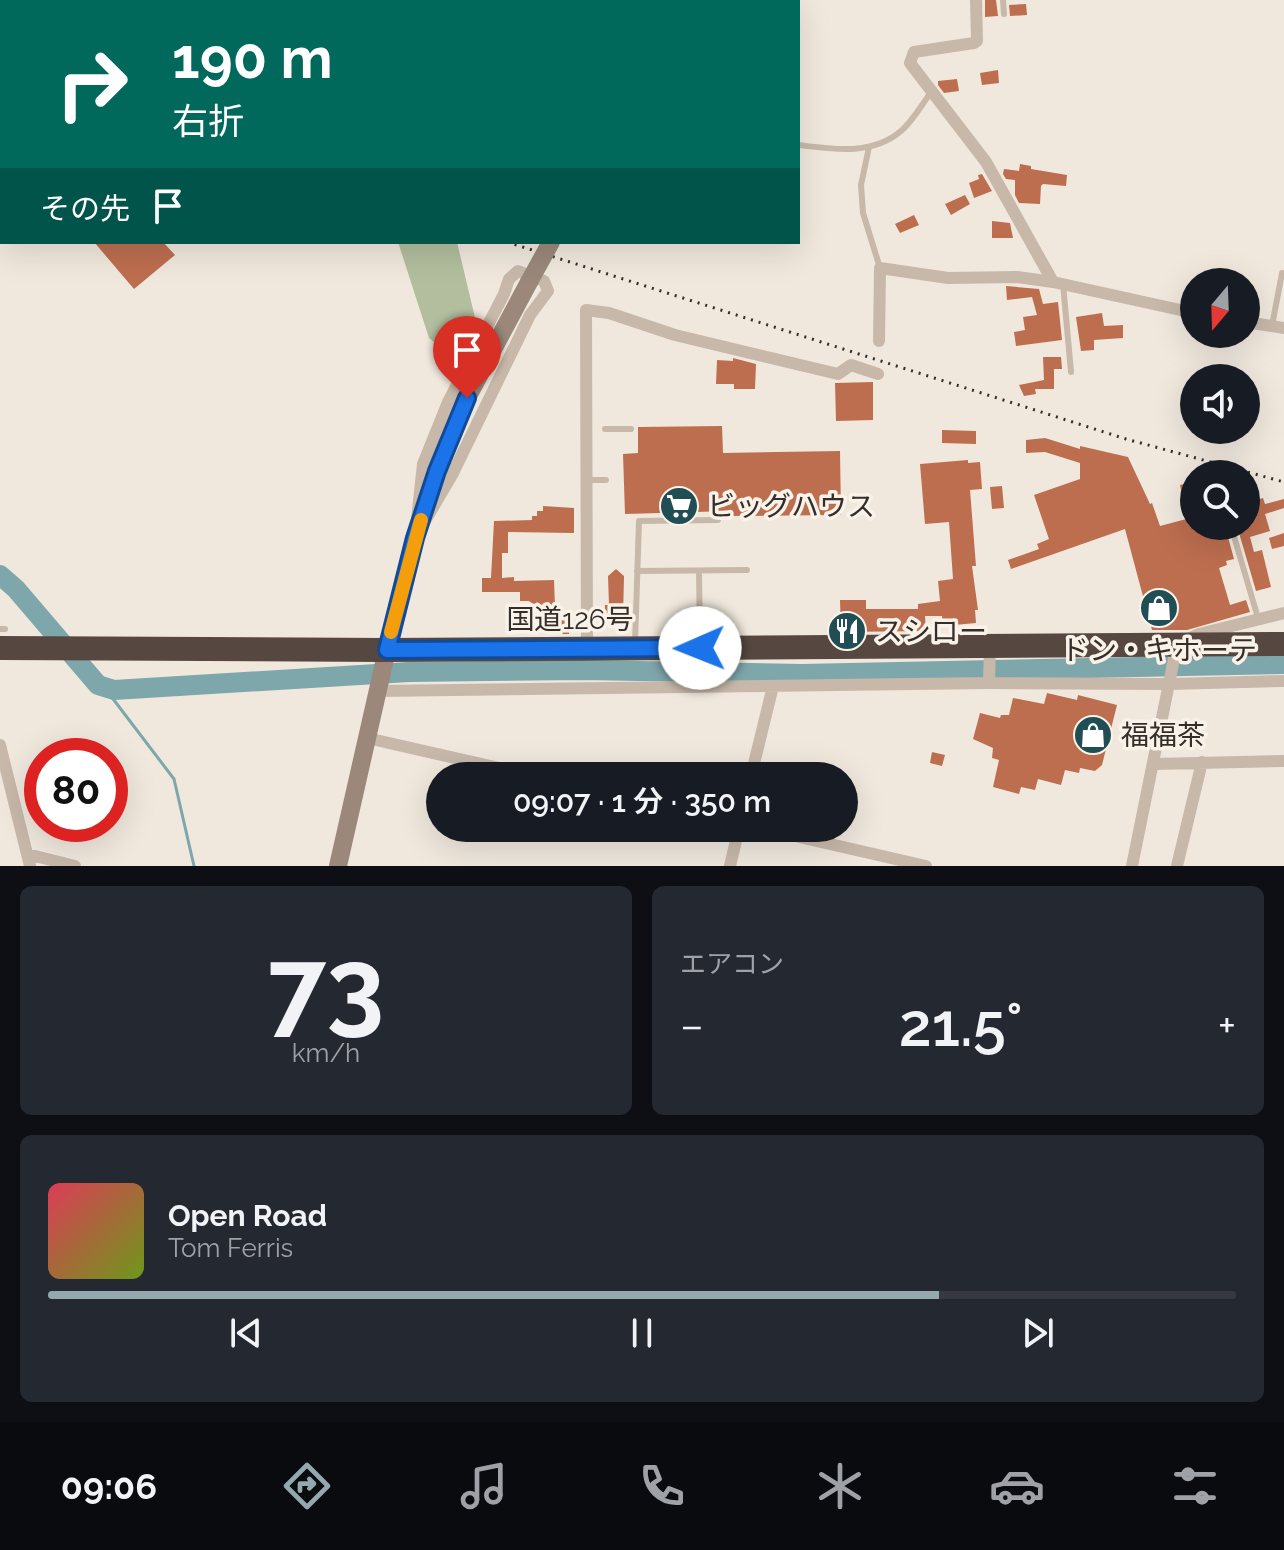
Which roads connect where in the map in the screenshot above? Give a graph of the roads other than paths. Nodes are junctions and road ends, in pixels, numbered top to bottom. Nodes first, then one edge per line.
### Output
1 (976, 0) edge
2 (1003, 0) edge
3 (1004, 14) dead end
4 (932, 91) junction
5 (800, 145) edge
6 (869, 147) junction
7 (550, 244) edge
8 (880, 268) junction
9 (1282, 273) edge
10 (1058, 283) junction
11 (1180, 310) edge
12 (1278, 327) edge
13 (879, 341) dead end
14 (1071, 372) dead end
15 (878, 374) dead end
16 (605, 429) dead end
17 (631, 429) dead end
18 (587, 480) junction
19 (606, 480) dead end
20 (718, 520) dead end
21 (415, 538) junction
22 (1235, 540) edge
23 (747, 570) dead end
24 (637, 571) junction
25 (699, 571) junction
26 (1284, 613) edge
27 (1259, 620) junction
28 (2, 635) edge
29 (1284, 644) edge
30 (990, 646) junction
31 (635, 648) junction
32 (700, 648) junction
33 (587, 649) junction
34 (1176, 651) junction
35 (385, 659) junction
36 (1284, 681) edge
37 (989, 683) junction
38 (1169, 684) junction
39 (773, 686) junction
40 (379, 689) junction
41 (367, 738) junction
42 (0, 745) edge
43 (1284, 761) edge
44 (472, 762) edge
45 (754, 762) edge
46 (1202, 762) junction
47 (1154, 764) junction
48 (736, 842) edge
49 (816, 842) edge
50 (29, 860) edge
51 (901, 863) edge
52 (75, 866) edge
53 (338, 866) edge
54 (730, 866) edge
55 (889, 866) edge
56 (926, 866) edge
57 (1132, 866) edge
58 (1177, 866) edge

1 - 4 street
2 - 3 lane
4 - 6 lane
4 - 10 street
5 - 6 lane
6 - 8 lane
7 - 21 street, bridge
8 - 10 street
8 - 13 street
9 - 12 lane
10 - 11 street
10 - 14 lane
15 - 18 street
16 - 17 lane
18 - 19 lane
18 - 33 street
20 - 24 lane
21 - 21 street
21 - 35 street
22 - 27 lane
23 - 25 lane
24 - 25 lane
24 - 31 lane
25 - 32 lane
26 - 27 street
27 - 34 street
28 - 35 highway, 国道126号
29 - 34 highway, 国道126号
30 - 32 highway, 国道126号
30 - 34 highway, 国道126号
30 - 37 street
31 - 32 highway, 国道126号
31 - 33 highway, 国道126号
33 - 35 highway, 国道126号
34 - 38 street
35 - 40 street
36 - 38 street
37 - 38 street
37 - 39 street
38 - 47 street
39 - 40 street
39 - 45 street
40 - 41 street
41 - 44 street
41 - 53 street
42 - 50 street
43 - 46 street
46 - 47 street
46 - 58 street
47 - 57 street
48 - 54 street
49 - 51 street
50 - 52 street
51 - 55 lane
51 - 56 street

